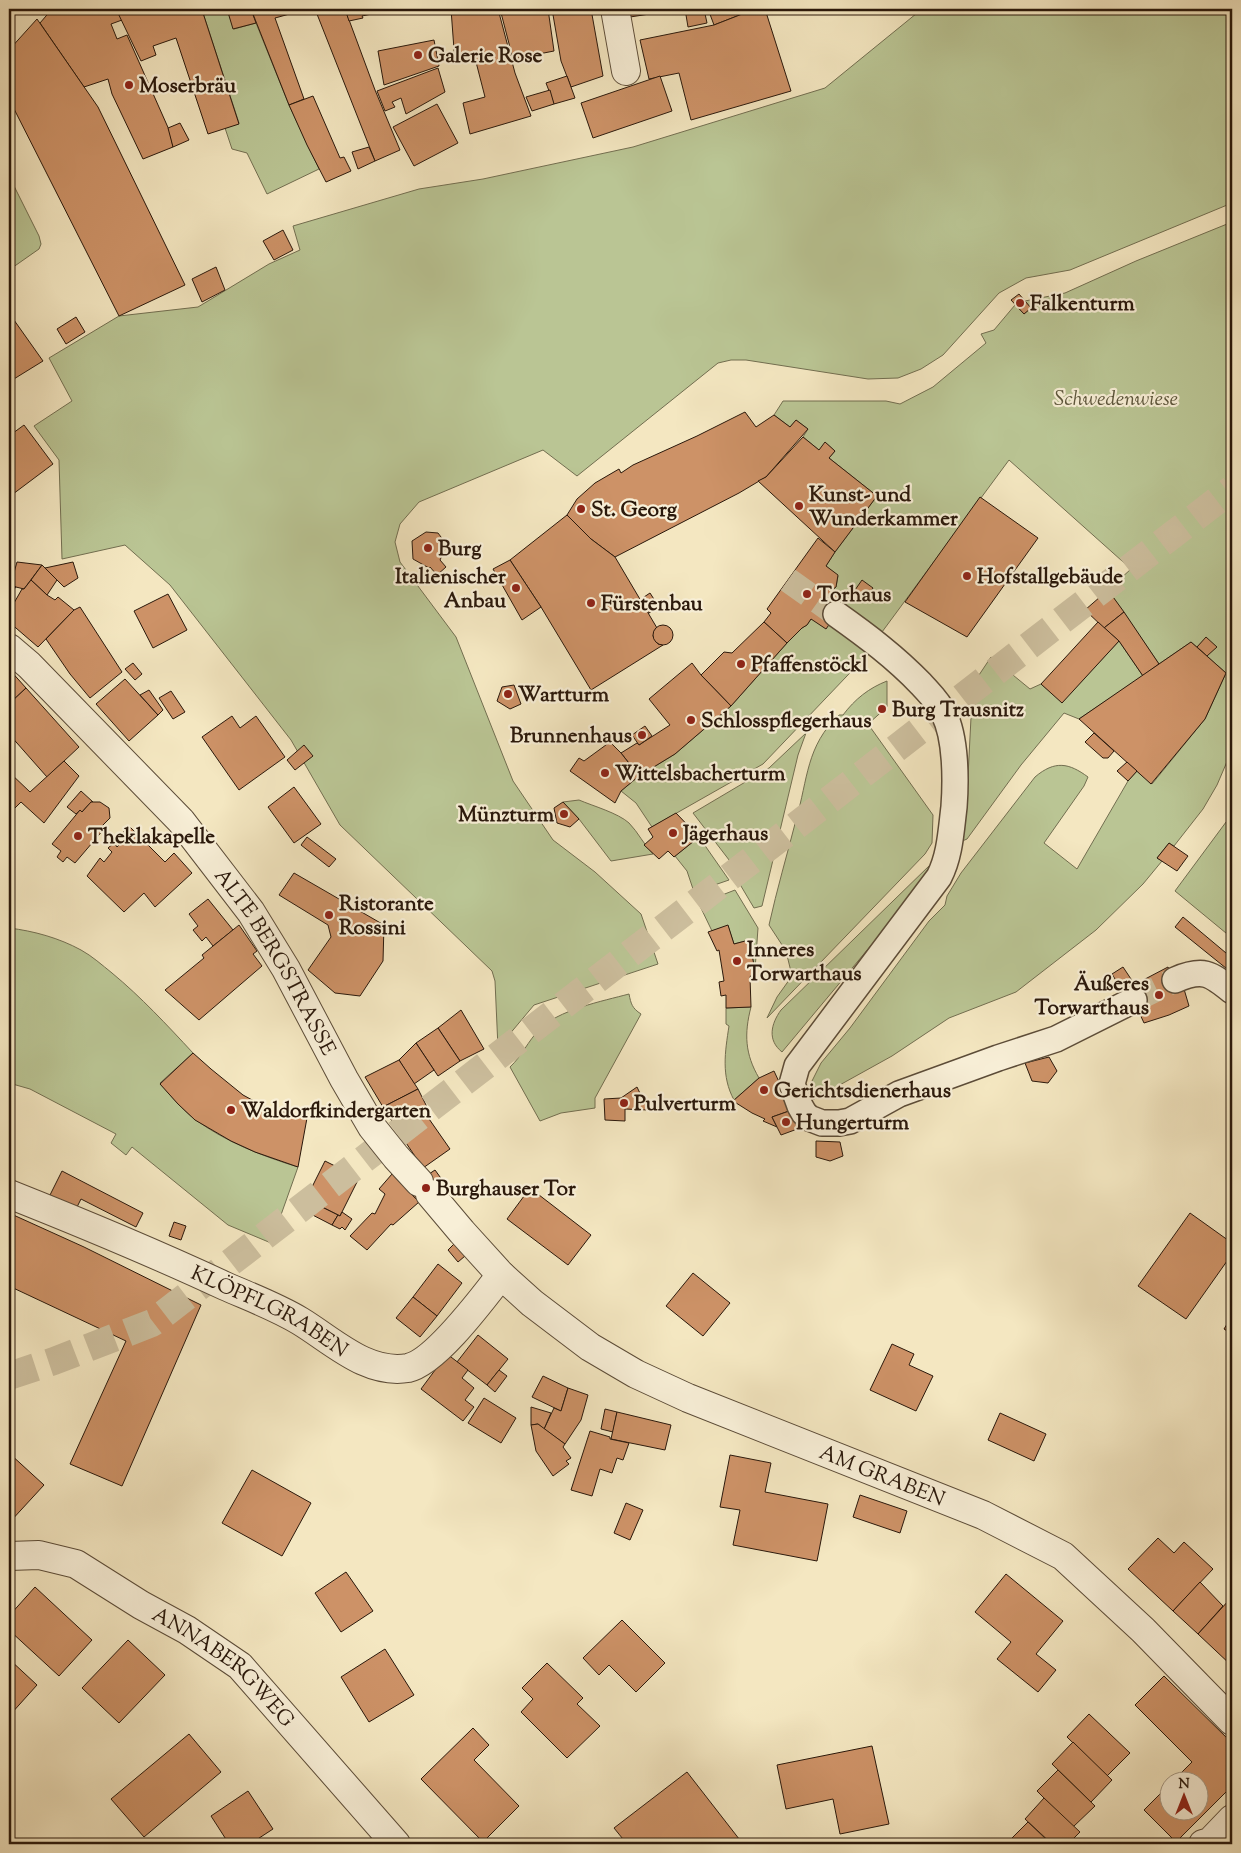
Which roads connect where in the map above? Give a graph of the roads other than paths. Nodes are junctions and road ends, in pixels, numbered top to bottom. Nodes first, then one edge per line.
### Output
1 (614, 9) edge
2 (626, 71) dead end
3 (836, 614) tunnel mouth
4 (9, 648) edge
5 (1175, 980) tunnel mouth
6 (1232, 991) edge
7 (1134, 1000) tunnel mouth
8 (9, 1194) edge
9 (501, 1275) junction
10 (9, 1556) edge
11 (1232, 1721) edge
12 (1232, 1819) edge
13 (396, 1844) edge
14 (1203, 1844) edge

1 - 2 street
3 - 7 street
4 - 9 street, ALTE BERGSTRASSE
5 - 6 street
8 - 9 street, KLÖPFLGRABEN
9 - 11 street, AM GRABEN
10 - 13 street, ANNABERGWEG
12 - 14 street

